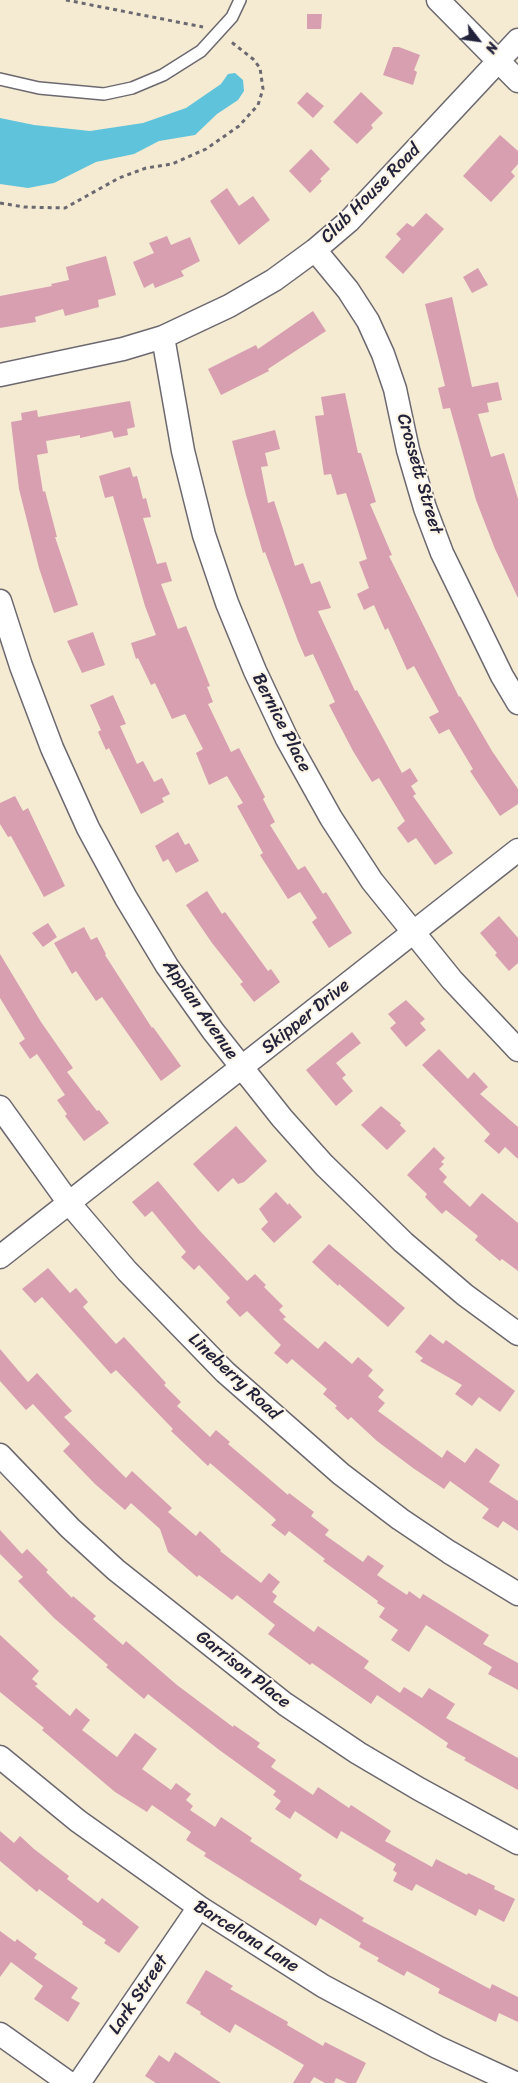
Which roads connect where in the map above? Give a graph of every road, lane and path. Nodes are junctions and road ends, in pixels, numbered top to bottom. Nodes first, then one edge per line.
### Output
1 (66, 0) edge
2 (240, 0) edge
3 (438, 0) edge
4 (217, 33) junction
5 (518, 40) edge
6 (498, 62) junction
7 (0, 79) edge
8 (518, 81) edge
9 (0, 203) edge
10 (315, 250) junction
11 (163, 337) junction
12 (0, 375) edge
13 (0, 601) edge
14 (518, 703) edge
15 (518, 850) edge
16 (412, 933) junction
17 (518, 1050) edge
18 (241, 1069) junction
19 (0, 1107) edge
20 (69, 1203) junction
21 (0, 1257) edge
22 (518, 1334) edge
23 (0, 1455) edge
24 (518, 1594) edge
25 (0, 1757) edge
26 (518, 1842) edge
27 (199, 1907) junction
28 (0, 2034) edge
29 (69, 2083) edge
30 (79, 2083) edge
31 (514, 2083) edge

1 - 4 path
2 - 4 lane
3 - 6 street
4 - 7 lane
4 - 9 path
5 - 6 street, Club House Road
6 - 8 street
6 - 10 street, Club House Road
10 - 11 street, Club House Road
10 - 14 street, Crossett Street
11 - 12 street, Club House Road
11 - 16 street, Bernice Place
13 - 18 street, Appian Avenue
15 - 16 street, Skipper Drive
16 - 17 street, Bernice Place
16 - 18 street, Skipper Drive
18 - 20 street, Skipper Drive
18 - 22 street, Appian Avenue
19 - 20 street, Lineberry Road
20 - 21 street, Skipper Drive
20 - 24 street, Lineberry Road
23 - 26 street, Garrison Place
25 - 27 street, Barcelona Lane
27 - 30 street, Lark Street
27 - 31 street, Barcelona Lane
28 - 29 street

